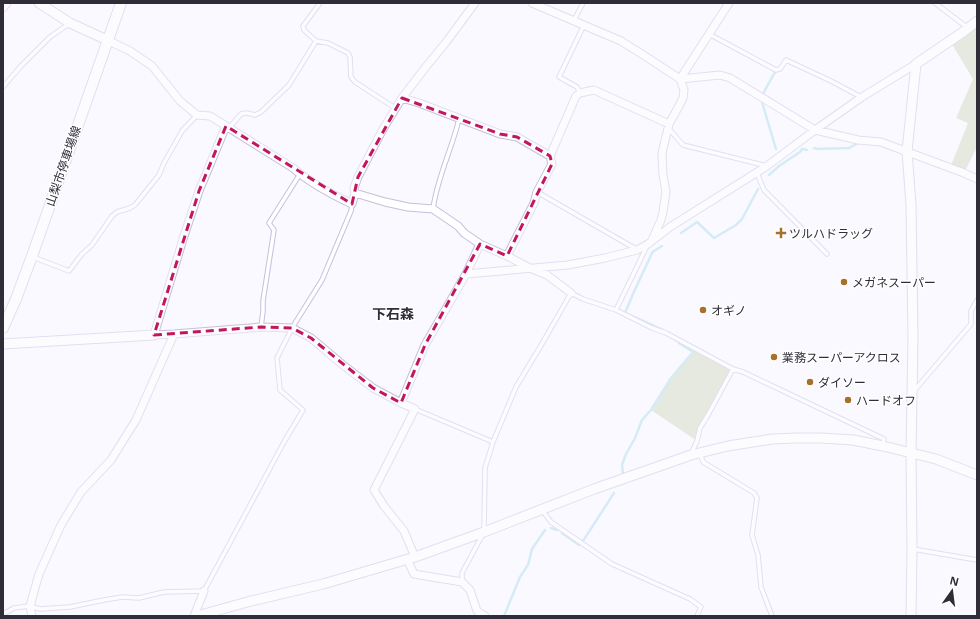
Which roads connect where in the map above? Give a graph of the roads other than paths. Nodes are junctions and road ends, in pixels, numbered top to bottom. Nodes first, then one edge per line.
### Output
1 (7, 3) edge
2 (39, 3) edge
3 (121, 3) edge
4 (320, 3) edge
5 (475, 3) edge
6 (532, 3) edge
7 (583, 3) edge
8 (729, 3) edge
9 (935, 3) edge
10 (3, 8) edge
11 (574, 20) junction
12 (977, 21) edge
13 (70, 23) junction
14 (584, 25) junction
15 (968, 28) junction
16 (709, 34) junction
17 (107, 40) junction
18 (316, 41) junction
19 (916, 64) junction
20 (680, 80) junction
21 (3, 87) edge
22 (580, 93) junction
23 (862, 97) junction
24 (402, 98) junction
25 (395, 108) junction
26 (197, 114) junction
27 (459, 119) junction
28 (668, 126) junction
29 (228, 127) junction
30 (815, 130) junction
31 (907, 151) junction
32 (550, 156) junction
33 (767, 166) junction
34 (757, 173) junction
35 (300, 174) junction
36 (977, 179) edge
37 (537, 192) junction
38 (355, 193) junction
39 (352, 204) junction
40 (433, 209) junction
41 (650, 242) junction
42 (480, 244) junction
43 (637, 250) junction
44 (827, 254) dead end
45 (32, 256) junction
46 (507, 256) junction
47 (530, 268) junction
48 (466, 274) junction
49 (571, 293) junction
50 (977, 300) edge
51 (616, 310) junction
52 (260, 327) junction
53 (3, 328) edge
54 (292, 328) junction
55 (174, 334) junction
56 (154, 335) junction
57 (3, 344) edge
58 (733, 369) junction
59 (912, 393) junction
60 (401, 403) junction
61 (415, 409) junction
62 (493, 442) junction
63 (882, 446) junction
64 (696, 453) junction
65 (911, 453) junction
66 (977, 475) edge
67 (542, 510) junction
68 (484, 532) junction
69 (912, 549) junction
70 (411, 558) junction
71 (977, 560) edge
72 (462, 582) junction
73 (204, 591) junction
74 (30, 606) junction
75 (3, 614) edge
76 (32, 616) edge
77 (194, 616) edge
78 (197, 616) edge
79 (485, 616) edge
80 (697, 616) edge
81 (772, 616) edge
82 (911, 616) edge

1 - 10 street
2 - 13 street
3 - 17 main road, 山梨市停車場線
4 - 18 lane
5 - 24 street
6 - 11 street
7 - 11 lane
8 - 16 street
9 - 15 lane
11 - 14 street
12 - 15 street
13 - 17 street
13 - 21 lane
14 - 20 street
14 - 22 lane
15 - 19 street
16 - 20 street
16 - 23 lane
17 - 26 street
17 - 45 main road, 山梨市停車場線
18 - 25 lane
18 - 29 lane
19 - 23 street
19 - 31 street
20 - 28 street
20 - 30 street
22 - 28 street
22 - 32 street
23 - 30 street
24 - 25 street
24 - 27 street
25 - 38 street
26 - 29 street
26 - 45 lane
27 - 32 street
27 - 40 lane
28 - 33 lane
28 - 41 street
29 - 35 street
29 - 56 street
30 - 31 street
30 - 33 street
31 - 36 street
31 - 59 street
32 - 37 street
33 - 34 street
34 - 41 street
34 - 44 lane
35 - 39 street
35 - 52 lane
37 - 43 lane
37 - 46 street
38 - 39 street
38 - 40 street
39 - 54 lane
40 - 42 street
41 - 43 street
41 - 51 lane
42 - 46 street
42 - 48 street
43 - 47 street
45 - 53 main road, 山梨市停車場線
46 - 47 street
47 - 48 street
47 - 49 street
48 - 60 street
49 - 51 lane
49 - 62 lane
50 - 59 lane
51 - 58 lane
52 - 54 street
52 - 55 street
54 - 60 street
54 - 73 lane
55 - 56 street
55 - 74 street
56 - 57 street
58 - 63 lane
58 - 64 lane
59 - 65 street
60 - 61 street
61 - 62 lane
61 - 70 street
62 - 68 lane
63 - 64 street
63 - 65 street
64 - 67 street
64 - 81 lane
65 - 66 street
65 - 69 street
67 - 68 street
67 - 80 lane
68 - 70 street
68 - 72 lane
69 - 71 lane
69 - 82 street
70 - 72 street
70 - 78 street
72 - 79 street
73 - 74 lane
73 - 77 street
74 - 75 lane
74 - 76 street

